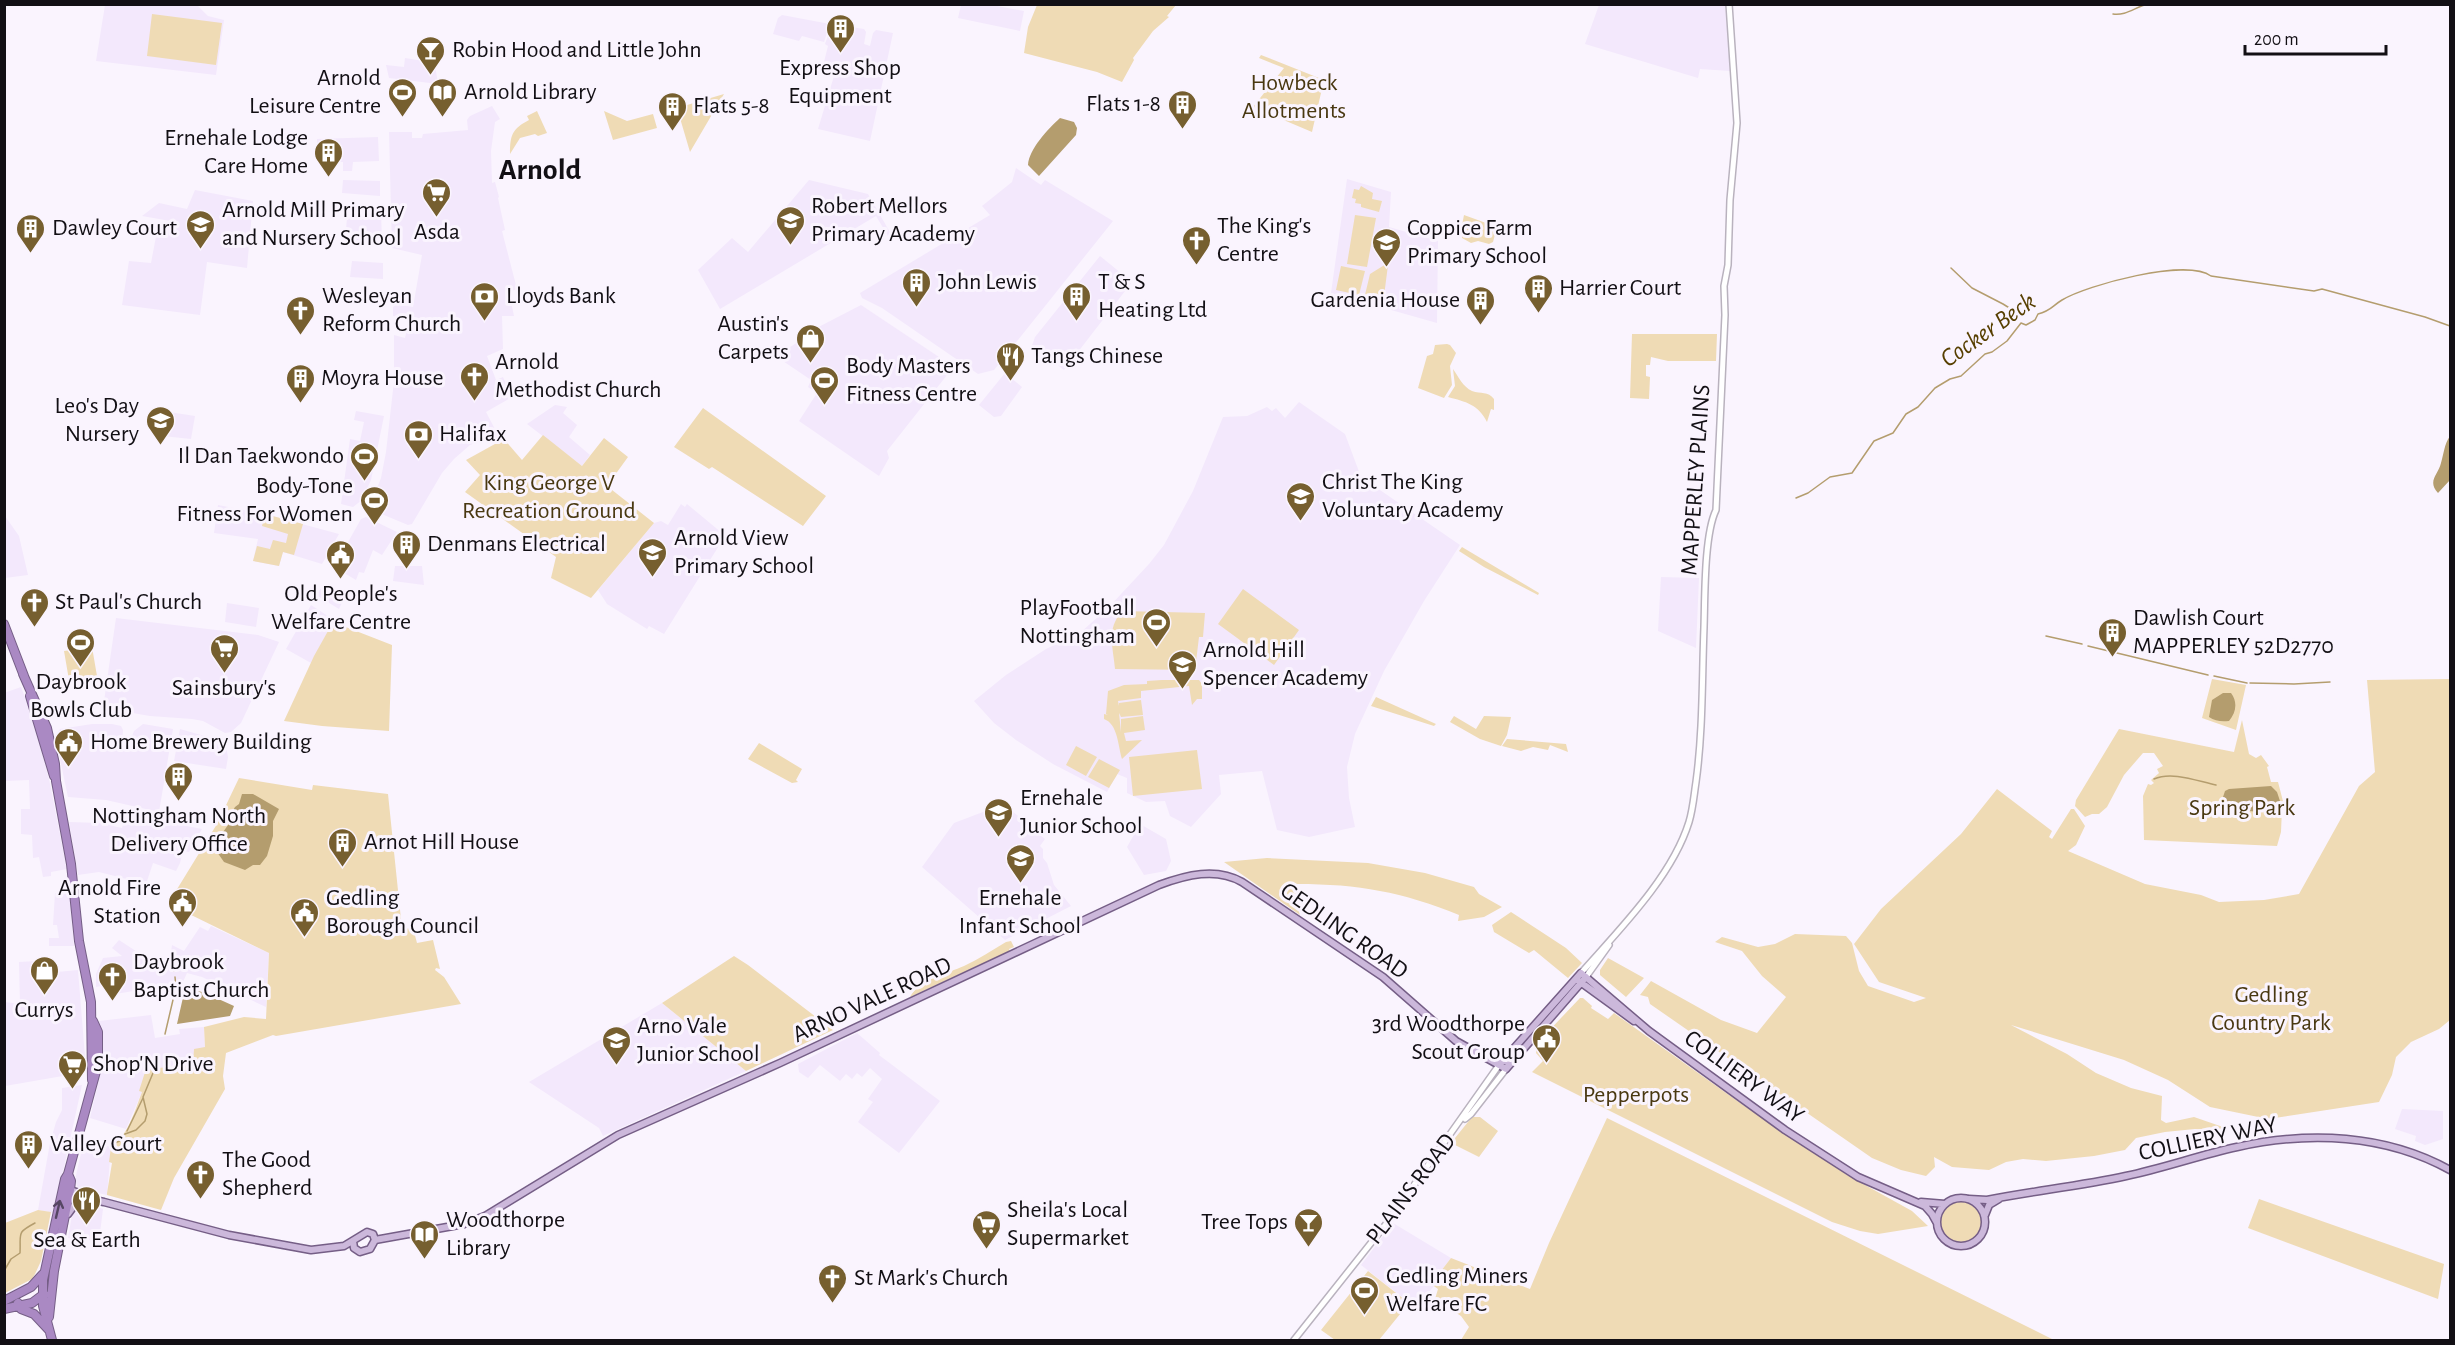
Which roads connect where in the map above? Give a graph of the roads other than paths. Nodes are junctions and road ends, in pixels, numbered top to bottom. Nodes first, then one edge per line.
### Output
1 (1729, 4) edge
2 (4, 624) edge
3 (1189, 876) joint
4 (1581, 978) junction
5 (1505, 1065) junction
6 (2451, 1170) edge
7 (67, 1192) junction
8 (2005, 1196) junction
9 (1969, 1199) junction
10 (1915, 1201) junction
11 (104, 1202) junction
12 (1945, 1204) junction
13 (1985, 1216) junction
14 (1937, 1222) junction
15 (64, 1224) junction
16 (375, 1240) junction
17 (353, 1241) junction
18 (45, 1270) junction
19 (45, 1294) junction
20 (18, 1295) junction
21 (4, 1301) edge
22 (19, 1306) junction
23 (4, 1309) edge
24 (49, 1329) junction
25 (52, 1341) edge
26 (1294, 1341) edge

1 - 4 main road, MAPPERLEY PLAINS
2 - 7 highway
3 - 5 main road, GEDLING ROAD
3 - 16 main road, ARNO VALE ROAD
4 - 5 main road, MAPPERLEY PLAINS
4 - 10 main road, COLLIERY WAY
5 - 26 main road, PLAINS ROAD
6 - 8 main road, COLLIERY WAY
7 - 11 main road
7 - 15 highway
18 -> 7 highway
8 - 9 main road, COLLIERY WAY
8 - 13 main road
9 - 12 main road
9 - 13 main road
10 - 12 main road, COLLIERY WAY
10 - 14 main road, COLLIERY WAY
11 - 15 main road
11 - 17 main road
12 - 14 main road
13 - 14 main road
15 - 19 highway
16 - 17 main road
16 - 17 main road
18 - 19 highway
18 - 20 highway
19 - 20 highway
19 - 22 highway
19 - 24 highway
20 - 21 highway
20 - 22 highway
22 - 23 highway
22 - 24 highway
24 - 25 highway

